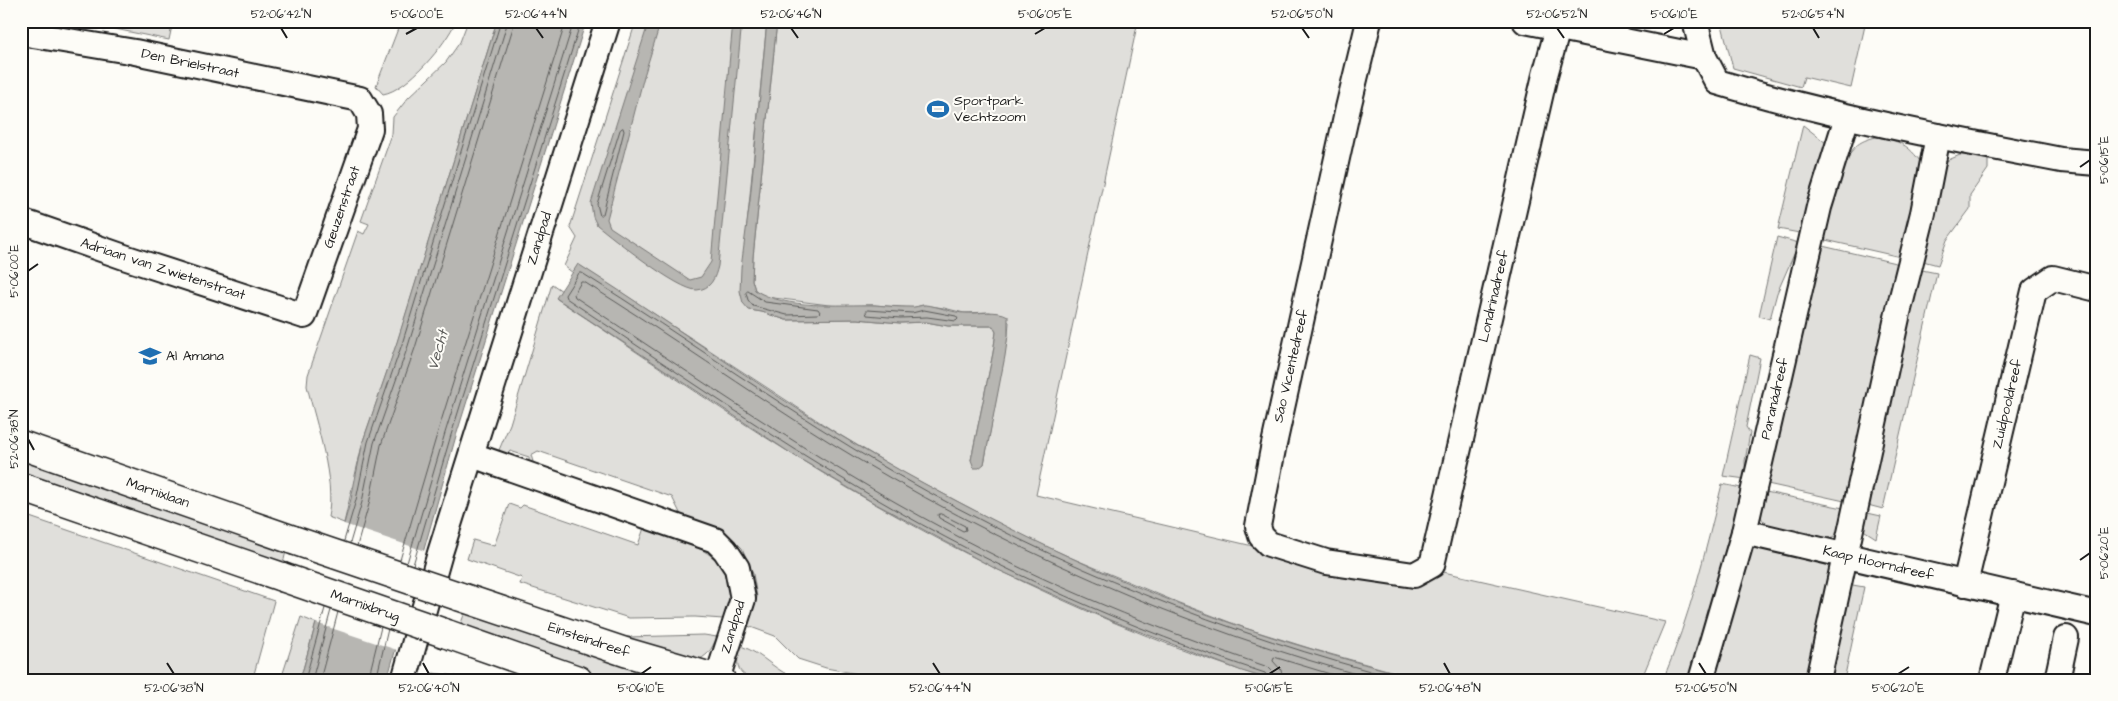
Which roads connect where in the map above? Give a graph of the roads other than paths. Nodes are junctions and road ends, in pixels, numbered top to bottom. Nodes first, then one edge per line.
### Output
1 (608, 21) edge
2 (1369, 21) edge
3 (1525, 21) edge
4 (1695, 21) edge
5 (1558, 28) junction
6 (21, 32) edge
7 (1704, 57) junction
8 (360, 99) joint
9 (1847, 117) junction
10 (1938, 136) junction
11 (2097, 164) edge
12 (21, 221) edge
13 (2097, 289) edge
14 (304, 316) joint
15 (21, 446) edge
16 (472, 455) junction
17 (21, 487) edge
18 (1744, 532) junction
19 (1845, 555) junction
20 (1432, 565) joint
21 (1965, 584) junction
22 (2013, 594) junction
23 (458, 596) joint
24 (2097, 614) edge
25 (2066, 638) dead end
26 (719, 679) edge
27 (404, 680) edge
28 (578, 680) edge
29 (1701, 680) edge
30 (1818, 680) edge
31 (1992, 680) edge
32 (2057, 680) edge

1 - 16 street, Zandpad
2 - 20 street, Sáo Vicentedreef
3 - 5 street
4 - 7 street
5 - 7 street
5 - 20 street, Londrinadreef
6 - 8 street, Den Brielstraat
7 - 9 street
8 - 14 street, Geuzenstraat
9 - 10 street
9 - 18 street, Paranádreef
10 - 11 street
10 - 19 street
12 - 14 street, Adriaan van Zwietenstraat
13 - 21 street, Zuidpooldreef
15 - 23 main road, Marnixlaan, bridge
16 - 26 street, Zandpad
16 - 27 street, Zandpad
17 - 28 main road, Marnixbrug, bridge
18 - 19 street, Kaap Hoorndreef
18 - 29 street, Paranádreef
19 - 21 street, Kaap Hoorndreef
19 - 30 street
21 - 22 street, Kaap Hoorndreef
22 - 24 street, Kaap Hoorndreef
22 - 31 street
23 - 26 main road, Einsteindreef
25 - 32 street

